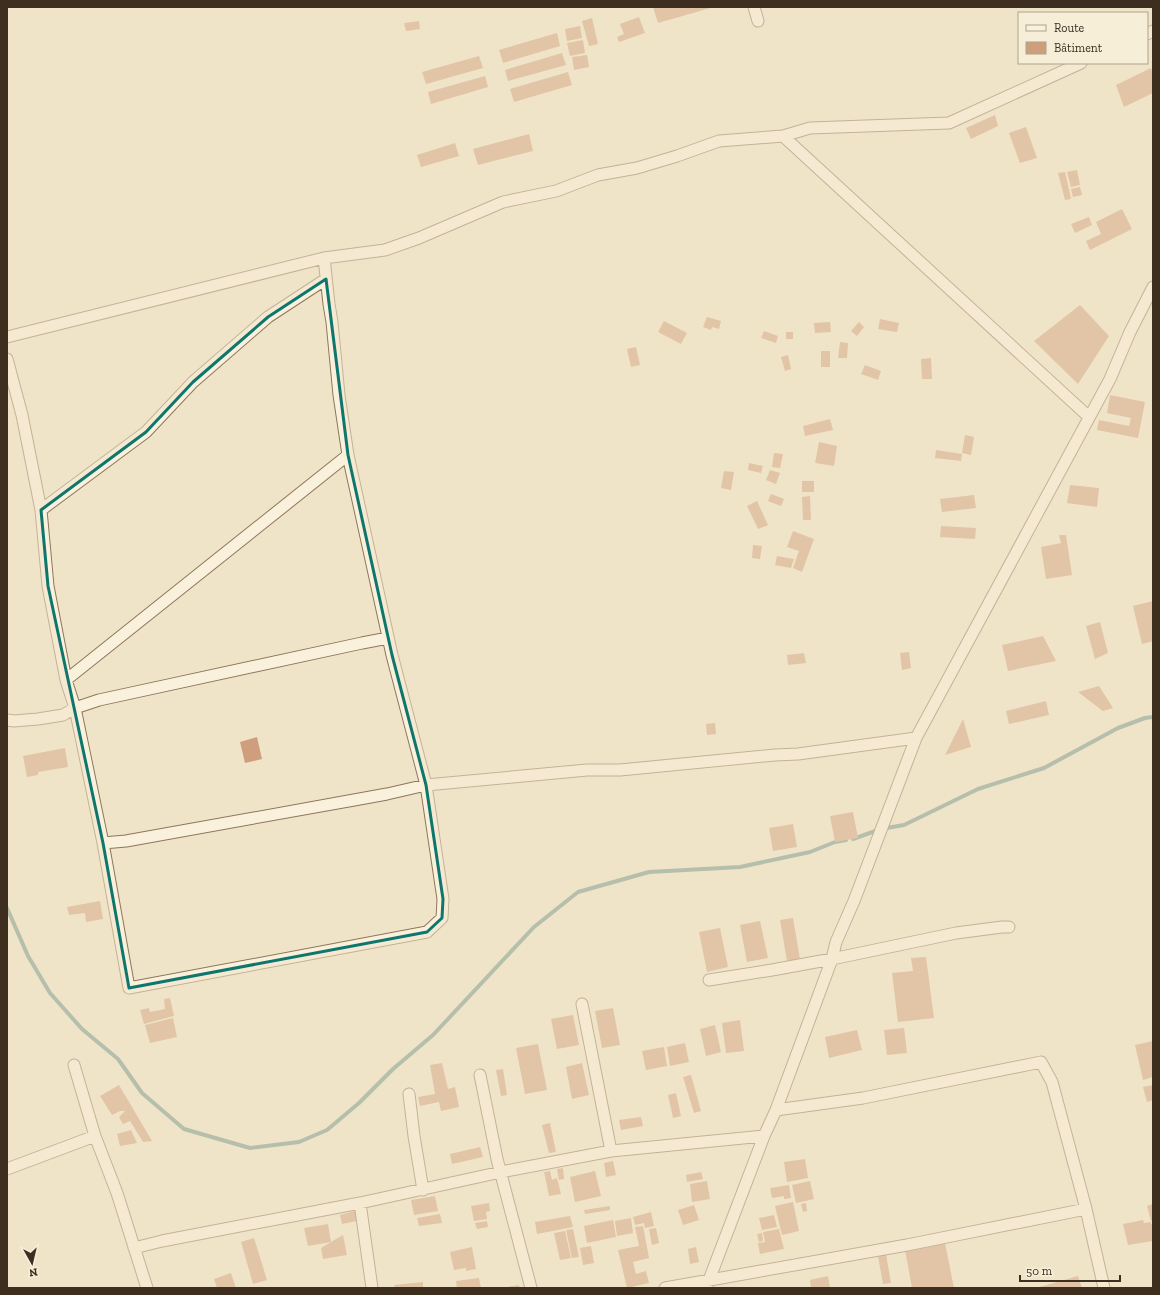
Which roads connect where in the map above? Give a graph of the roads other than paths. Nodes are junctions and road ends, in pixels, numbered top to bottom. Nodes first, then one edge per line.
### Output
1 (754, 7) edge
2 (758, 21) dead end
3 (1079, 64) edge
4 (783, 136) junction
5 (324, 258) junction
6 (326, 279) junction
7 (1153, 287) edge
8 (7, 337) edge
9 (7, 359) edge
10 (1089, 417) junction
11 (348, 455) junction
12 (41, 510) junction
13 (388, 638) junction
14 (66, 680) junction
15 (75, 708) junction
16 (7, 720) edge
17 (916, 738) junction
18 (426, 785) junction
19 (103, 843) junction
20 (1009, 927) dead end
21 (832, 959) junction
22 (709, 980) dead end
23 (582, 1004) dead end
24 (74, 1065) dead end
25 (480, 1075) dead end
26 (409, 1094) dead end
27 (776, 1110) junction
28 (95, 1136) junction
29 (764, 1136) junction
30 (611, 1151) junction
31 (7, 1169) edge
32 (501, 1172) junction
33 (423, 1190) junction
34 (360, 1203) junction
35 (1086, 1209) junction
36 (134, 1248) junction
37 (707, 1284) edge
38 (147, 1288) edge
39 (372, 1288) edge
40 (531, 1288) edge
41 (664, 1288) edge
42 (1104, 1288) edge

1 - 2 street
3 - 4 street
4 - 5 street
4 - 10 street
5 - 6 street
5 - 8 street
6 - 11 street
6 - 12 street
7 - 10 street
9 - 12 street
10 - 17 street
11 - 13 street
11 - 14 street
12 - 14 street
13 - 15 street
13 - 18 street
14 - 15 street
15 - 16 street
15 - 19 street
17 - 18 street
17 - 21 street
18 - 19 street
18 - 19 street
20 - 21 street
21 - 22 street
21 - 27 street
23 - 30 street
24 - 28 street
25 - 32 street
26 - 33 street
27 - 29 street
27 - 35 street
28 - 31 street
28 - 36 street
29 - 30 street
29 - 37 street
30 - 32 street
32 - 33 street
32 - 40 street
33 - 34 street
34 - 36 street
34 - 39 street
35 - 37 street
35 - 42 street
36 - 38 street
37 - 41 street

